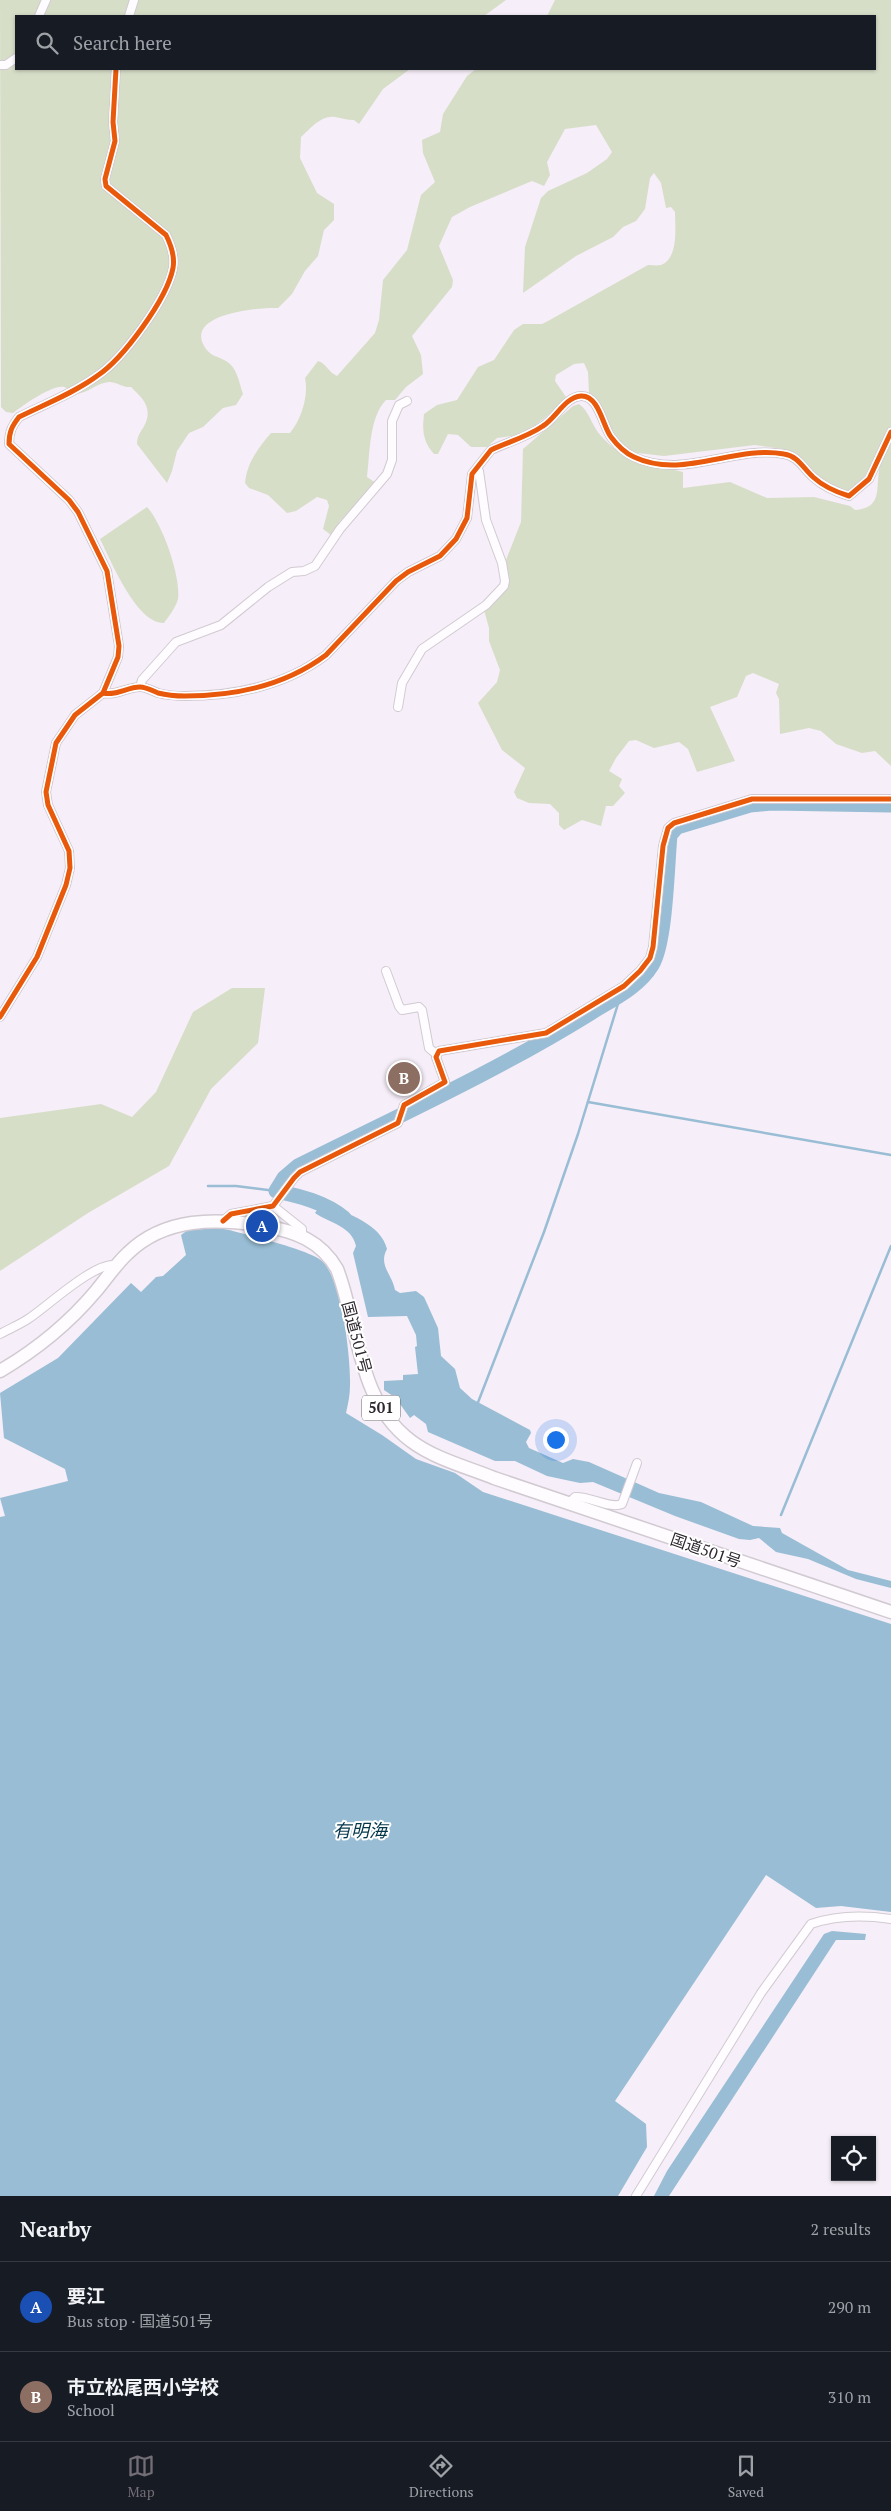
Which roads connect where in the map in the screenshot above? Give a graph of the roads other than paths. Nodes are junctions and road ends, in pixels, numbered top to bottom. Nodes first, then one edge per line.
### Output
1 (46, 0) edge
2 (134, 0) edge
3 (39, 15) edge
4 (129, 15) edge
5 (15, 59) edge
6 (0, 65) edge
7 (116, 70) edge
8 (407, 401) dead end
9 (891, 432) edge
10 (476, 470) junction
11 (140, 687) junction
12 (103, 693) junction
13 (398, 706) dead end
14 (891, 799) edge
15 (386, 971) dead end
16 (0, 1018) edge
17 (436, 1054) junction
18 (275, 1203) junction
19 (223, 1222) junction
20 (302, 1236) junction
21 (117, 1265) junction
22 (0, 1334) edge
23 (0, 1371) edge
24 (637, 1463) dead end
25 (569, 1503) junction
26 (891, 1612) edge
27 (891, 1919) edge
28 (636, 2196) edge

1 - 3 street
2 - 4 street
5 - 6 street
7 - 12 street
8 - 11 street
9 - 10 street
10 - 11 street
10 - 13 street
11 - 12 street
12 - 16 street
14 - 17 street
15 - 17 street
17 - 18 street
18 - 19 street
18 - 20 street
19 - 20 highway, 国道501号 / 501
19 - 21 highway, 国道501号 / 501
20 - 25 highway, 国道501号 / 501
21 - 22 street
21 - 23 highway, 国道501号 / 501
24 - 25 street
25 - 26 highway, 国道501号 / 501
27 - 28 street

